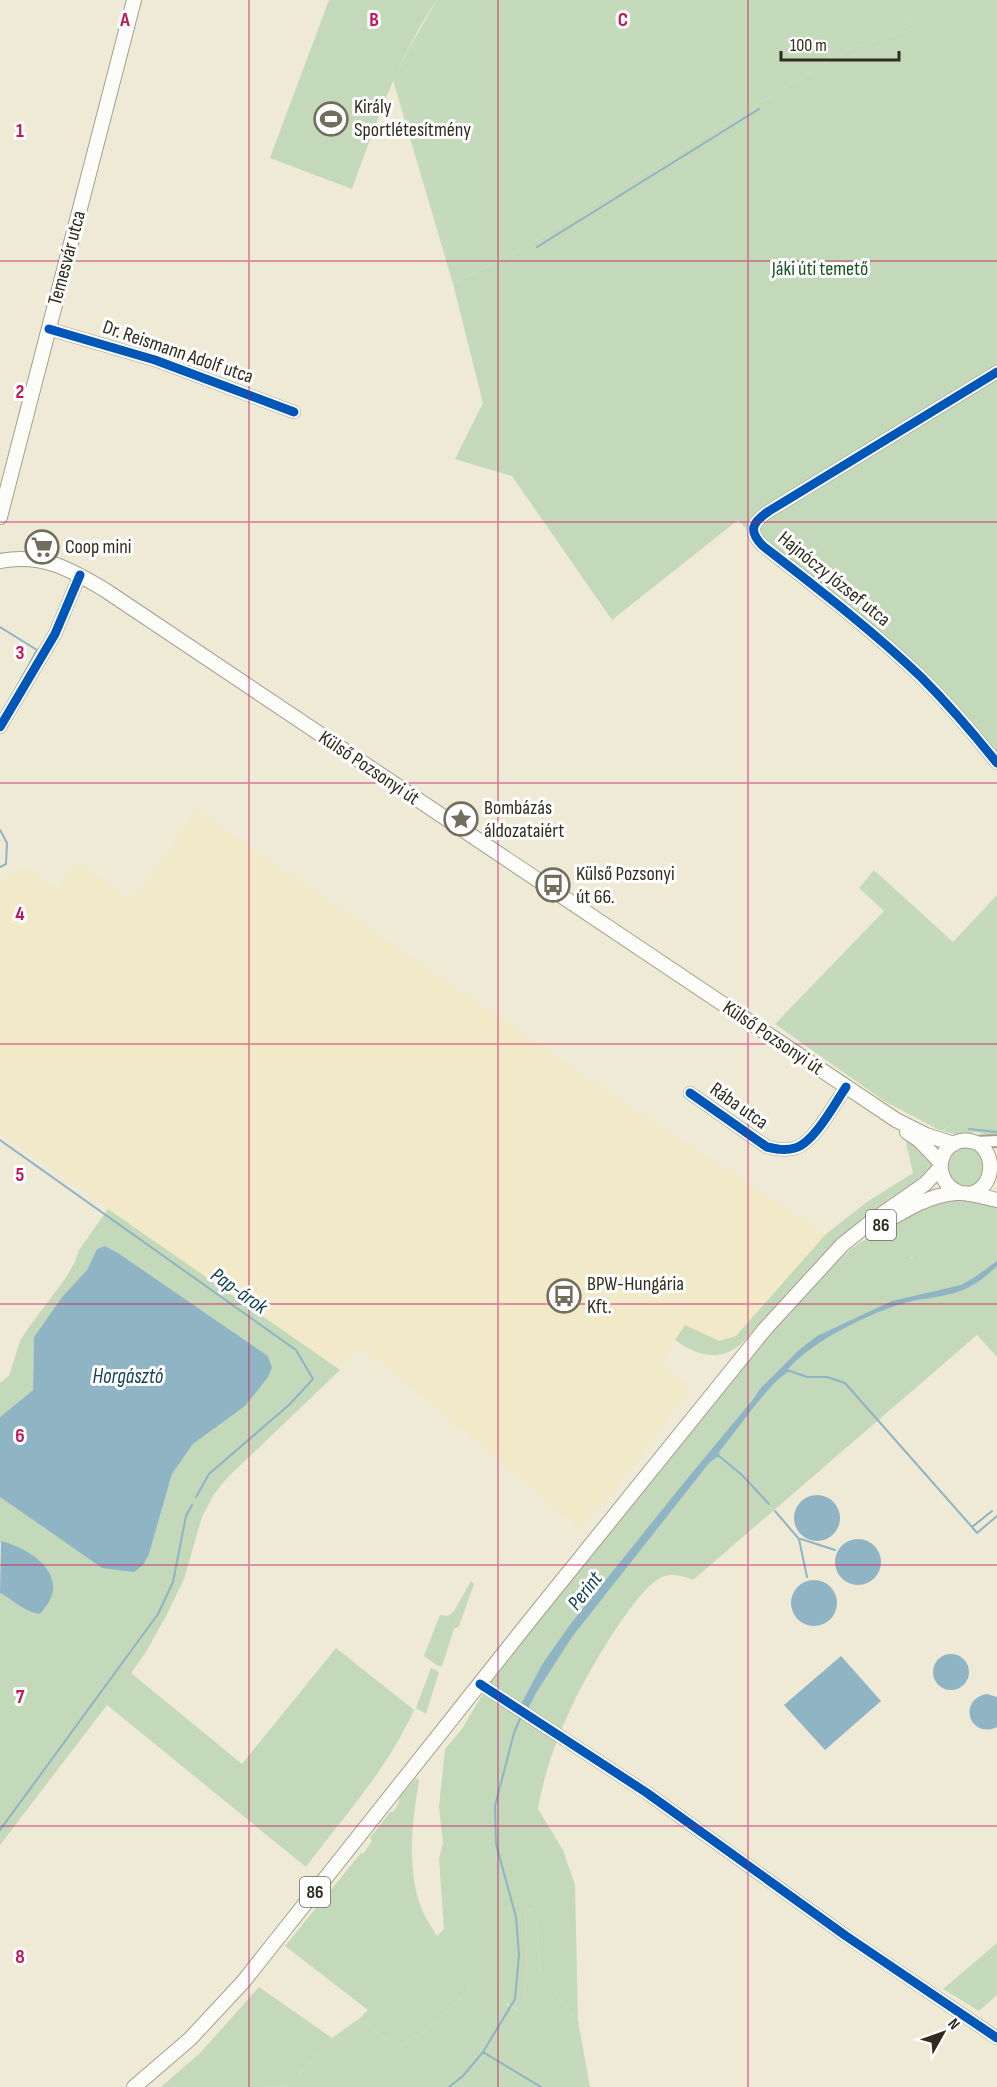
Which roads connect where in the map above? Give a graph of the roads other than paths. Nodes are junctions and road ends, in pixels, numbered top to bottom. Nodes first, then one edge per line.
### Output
1 (134, 0) edge
2 (49, 329) junction
3 (997, 372) edge
4 (294, 412) dead end
5 (0, 517) edge
6 (0, 561) edge
7 (80, 575) junction
8 (0, 726) edge
9 (997, 763) edge
10 (846, 1087) junction
11 (690, 1093) dead end
12 (877, 1108) junction
13 (997, 1141) edge
14 (977, 1142) junction
15 (954, 1144) junction
16 (940, 1166) junction
17 (995, 1171) edge
18 (963, 1193) junction
19 (997, 1200) edge
20 (813, 1276) junction
21 (480, 1684) junction
22 (997, 2037) edge
23 (134, 2087) edge

1 - 2 main road, Temesvár utca
2 - 4 street, Dr. Reismann Adolf utca
2 - 5 main road, Temesvár utca
3 - 9 street, Hajnóczy József utca
6 - 7 main road, Külső Pozsonyi út
7 - 8 street
7 - 10 main road, Külső Pozsonyi út
10 - 11 street, Rába utca
10 - 12 main road, Külső Pozsonyi út
12 - 15 main road
12 - 16 main road
13 - 14 street
14 - 15 main road
14 - 17 main road, 86
15 - 16 main road, 86
16 - 18 main road
16 - 20 main road, 86
17 - 18 main road, 86
18 - 19 main road, 86
18 - 20 main road, 86
20 - 21 main road, 86
21 - 22 street
21 - 23 main road, 86

